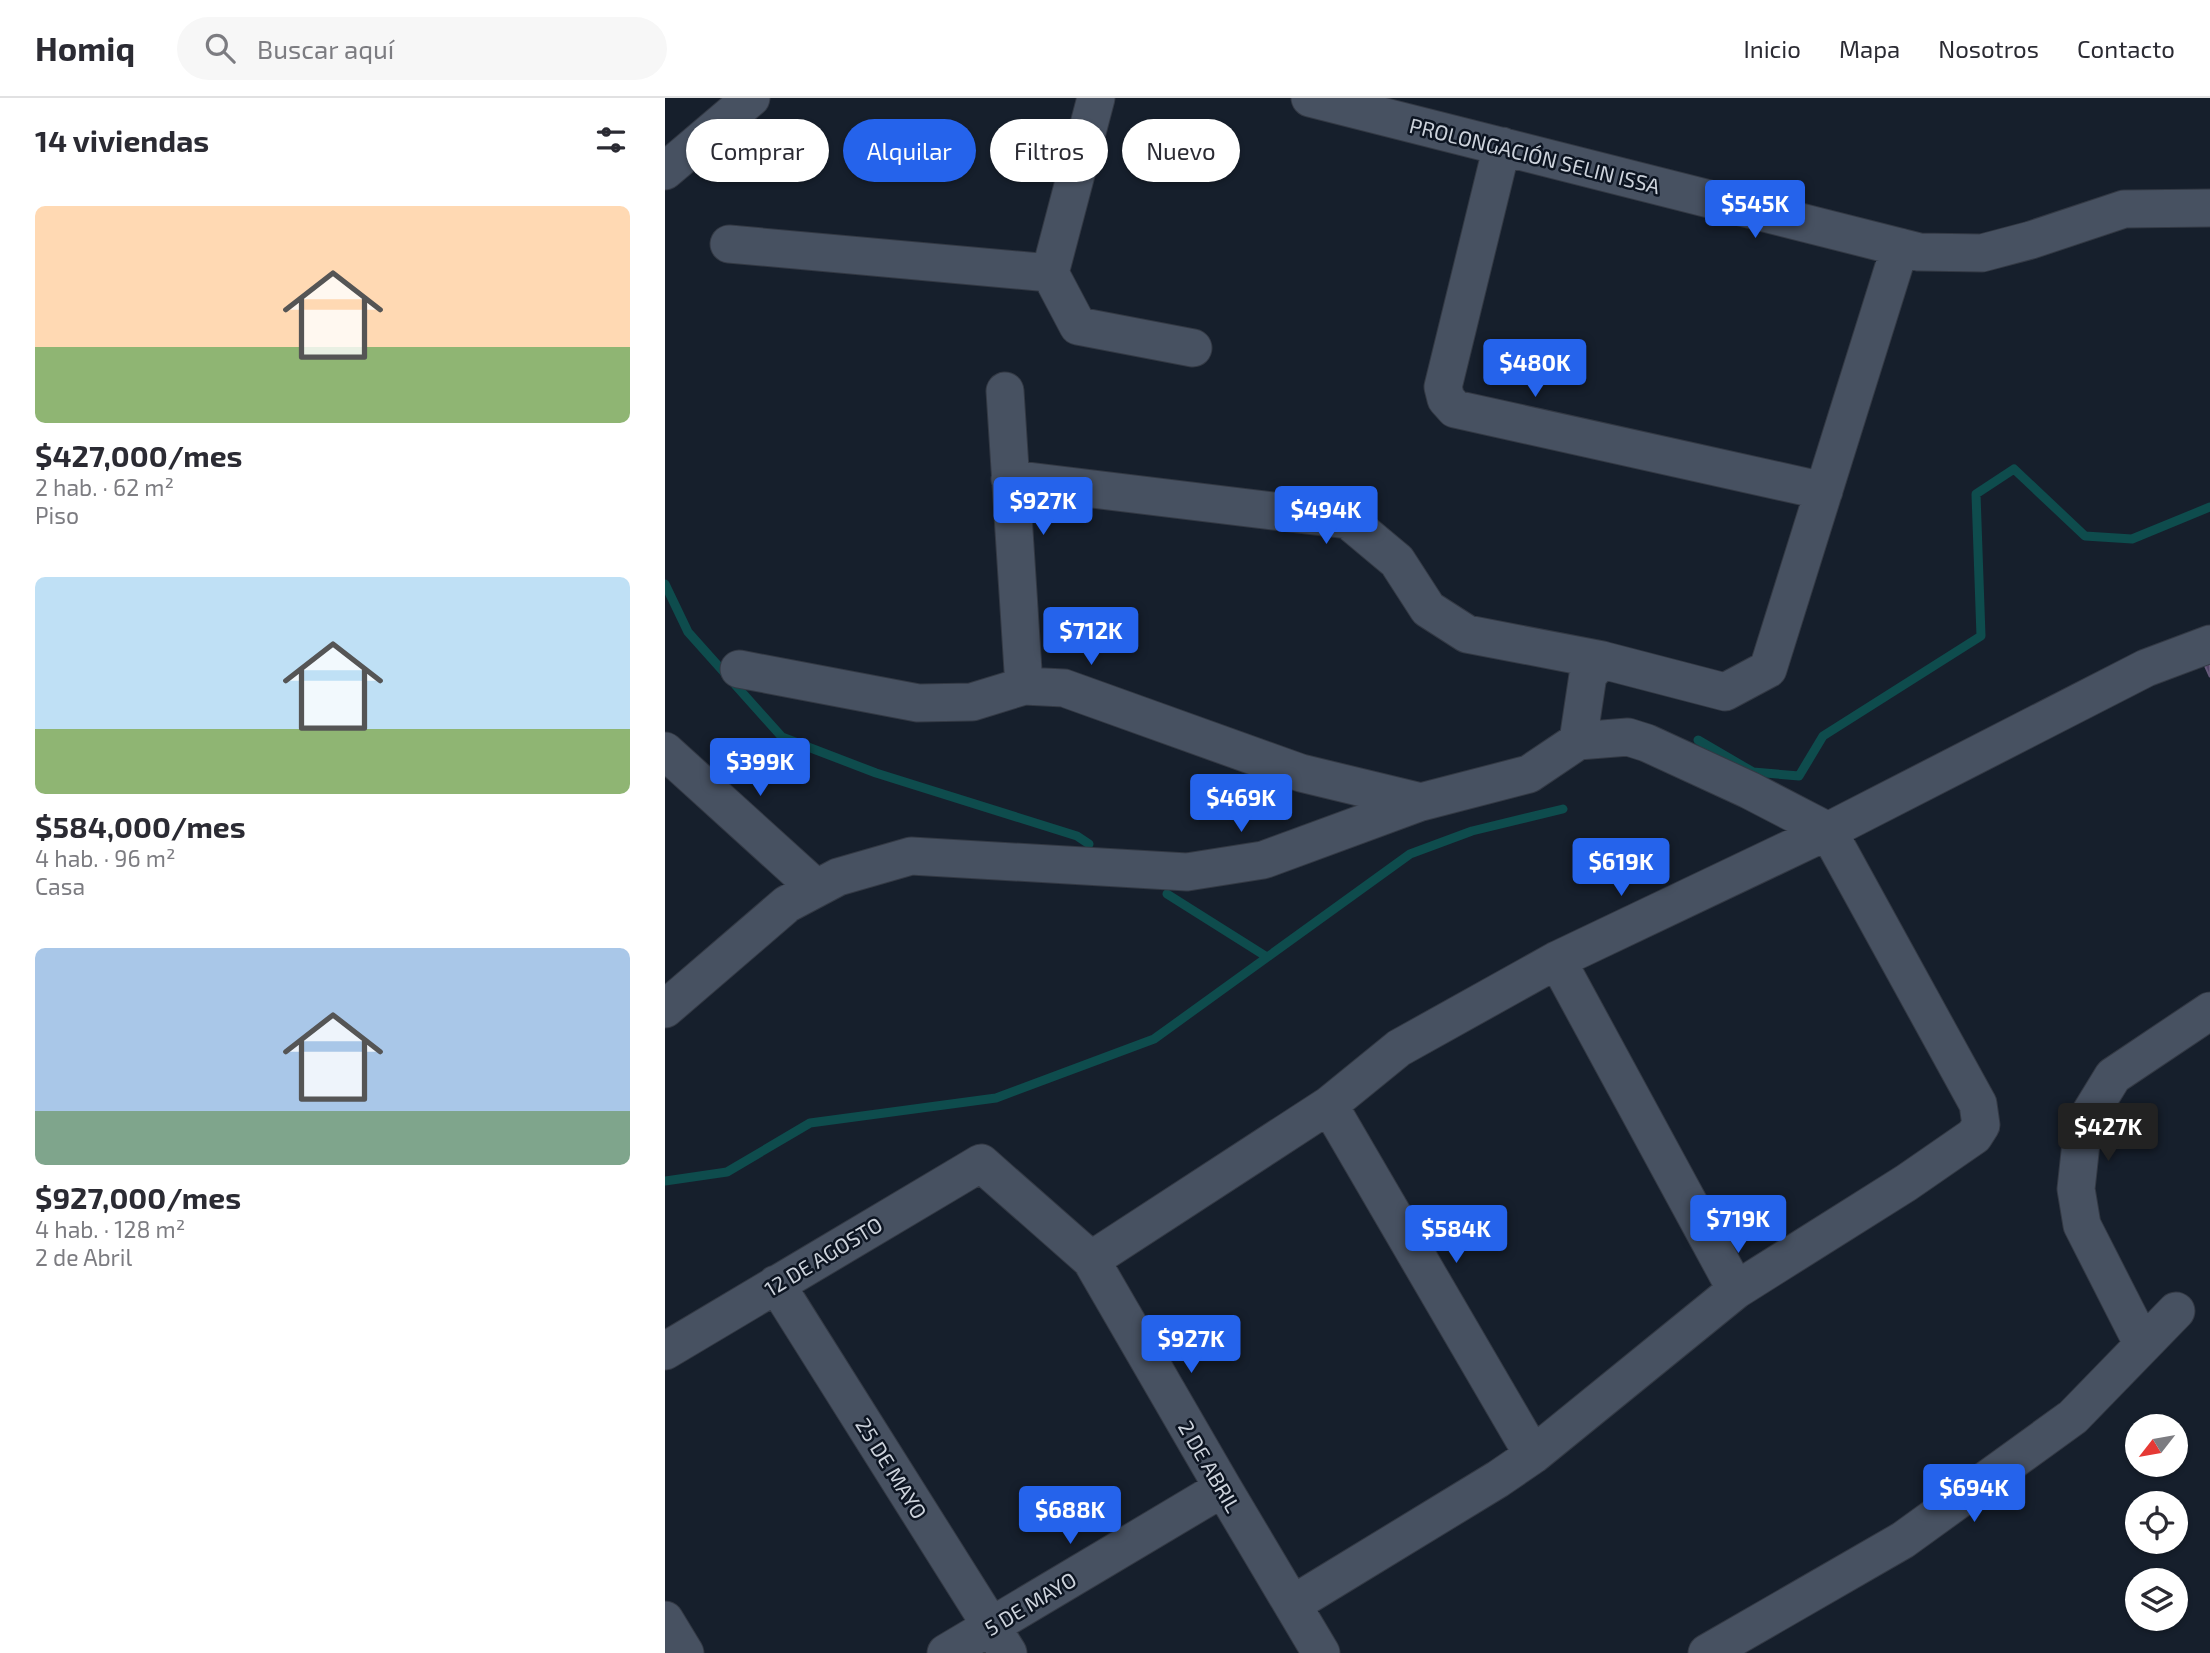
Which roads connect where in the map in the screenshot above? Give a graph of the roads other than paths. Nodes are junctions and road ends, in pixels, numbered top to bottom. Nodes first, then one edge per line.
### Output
1 (751, 98) edge
2 (1096, 98) edge
3 (1310, 98) edge
4 (1502, 146) junction
5 (665, 171) edge
6 (2210, 208) edge
7 (729, 244) dead end
8 (1900, 247) junction
9 (1050, 273) junction
10 (1193, 348) dead end
11 (1005, 391) dead end
12 (1010, 479) junction
13 (1824, 491) junction
14 (2210, 644) edge
15 (1602, 660) junction
16 (739, 669) dead end
17 (1024, 686) junction
18 (1578, 741) junction
19 (665, 751) edge
20 (1421, 802) junction
21 (1828, 831) junction
22 (816, 888) junction
23 (1557, 960) junction
24 (665, 1009) edge
25 (2210, 1010) edge
26 (1329, 1105) junction
27 (981, 1163) joint
28 (1091, 1260) junction
29 (776, 1284) junction
30 (1736, 1290) junction
31 (2176, 1311) dead end
32 (2143, 1345) junction
33 (665, 1351) edge
34 (1533, 1455) junction
35 (1223, 1488) junction
36 (1293, 1604) junction
37 (665, 1620) edge
38 (1000, 1640) edge
39 (685, 1653) edge
40 (946, 1653) edge
41 (1321, 1653) edge
42 (1707, 1653) edge

1 - 5 street
2 - 9 street
3 - 4 street, PROLONGACIÓN SELIN ISSA
4 - 8 street, PROLONGACIÓN SELIN ISSA
4 - 13 street
6 - 8 street, PROLONGACIÓN SELIN ISSA
7 - 9 street
8 - 13 street
9 - 10 street
11 - 12 street
12 - 15 street
12 - 17 street
13 - 15 street
14 - 21 street
15 - 18 street
16 - 17 street
17 - 20 street
18 - 20 street
18 - 21 street
19 - 22 street
20 - 22 street
21 - 23 street
21 - 30 street
22 - 24 street
23 - 26 street
23 - 30 street
25 - 32 street
26 - 28 street
26 - 34 street
27 - 28 street, 2 DE ABRIL
27 - 29 street, 12 DE AGOSTO
28 - 35 street, 2 DE ABRIL
29 - 33 street, 12 DE AGOSTO
29 - 38 street, 25 DE MAYO
30 - 34 street
31 - 32 street
32 - 42 street
34 - 36 street
35 - 36 street, 2 DE ABRIL
35 - 38 street, 5 DE MAYO
36 - 41 street, 2 DE ABRIL
37 - 39 street
38 - 40 street, 5 DE MAYO

